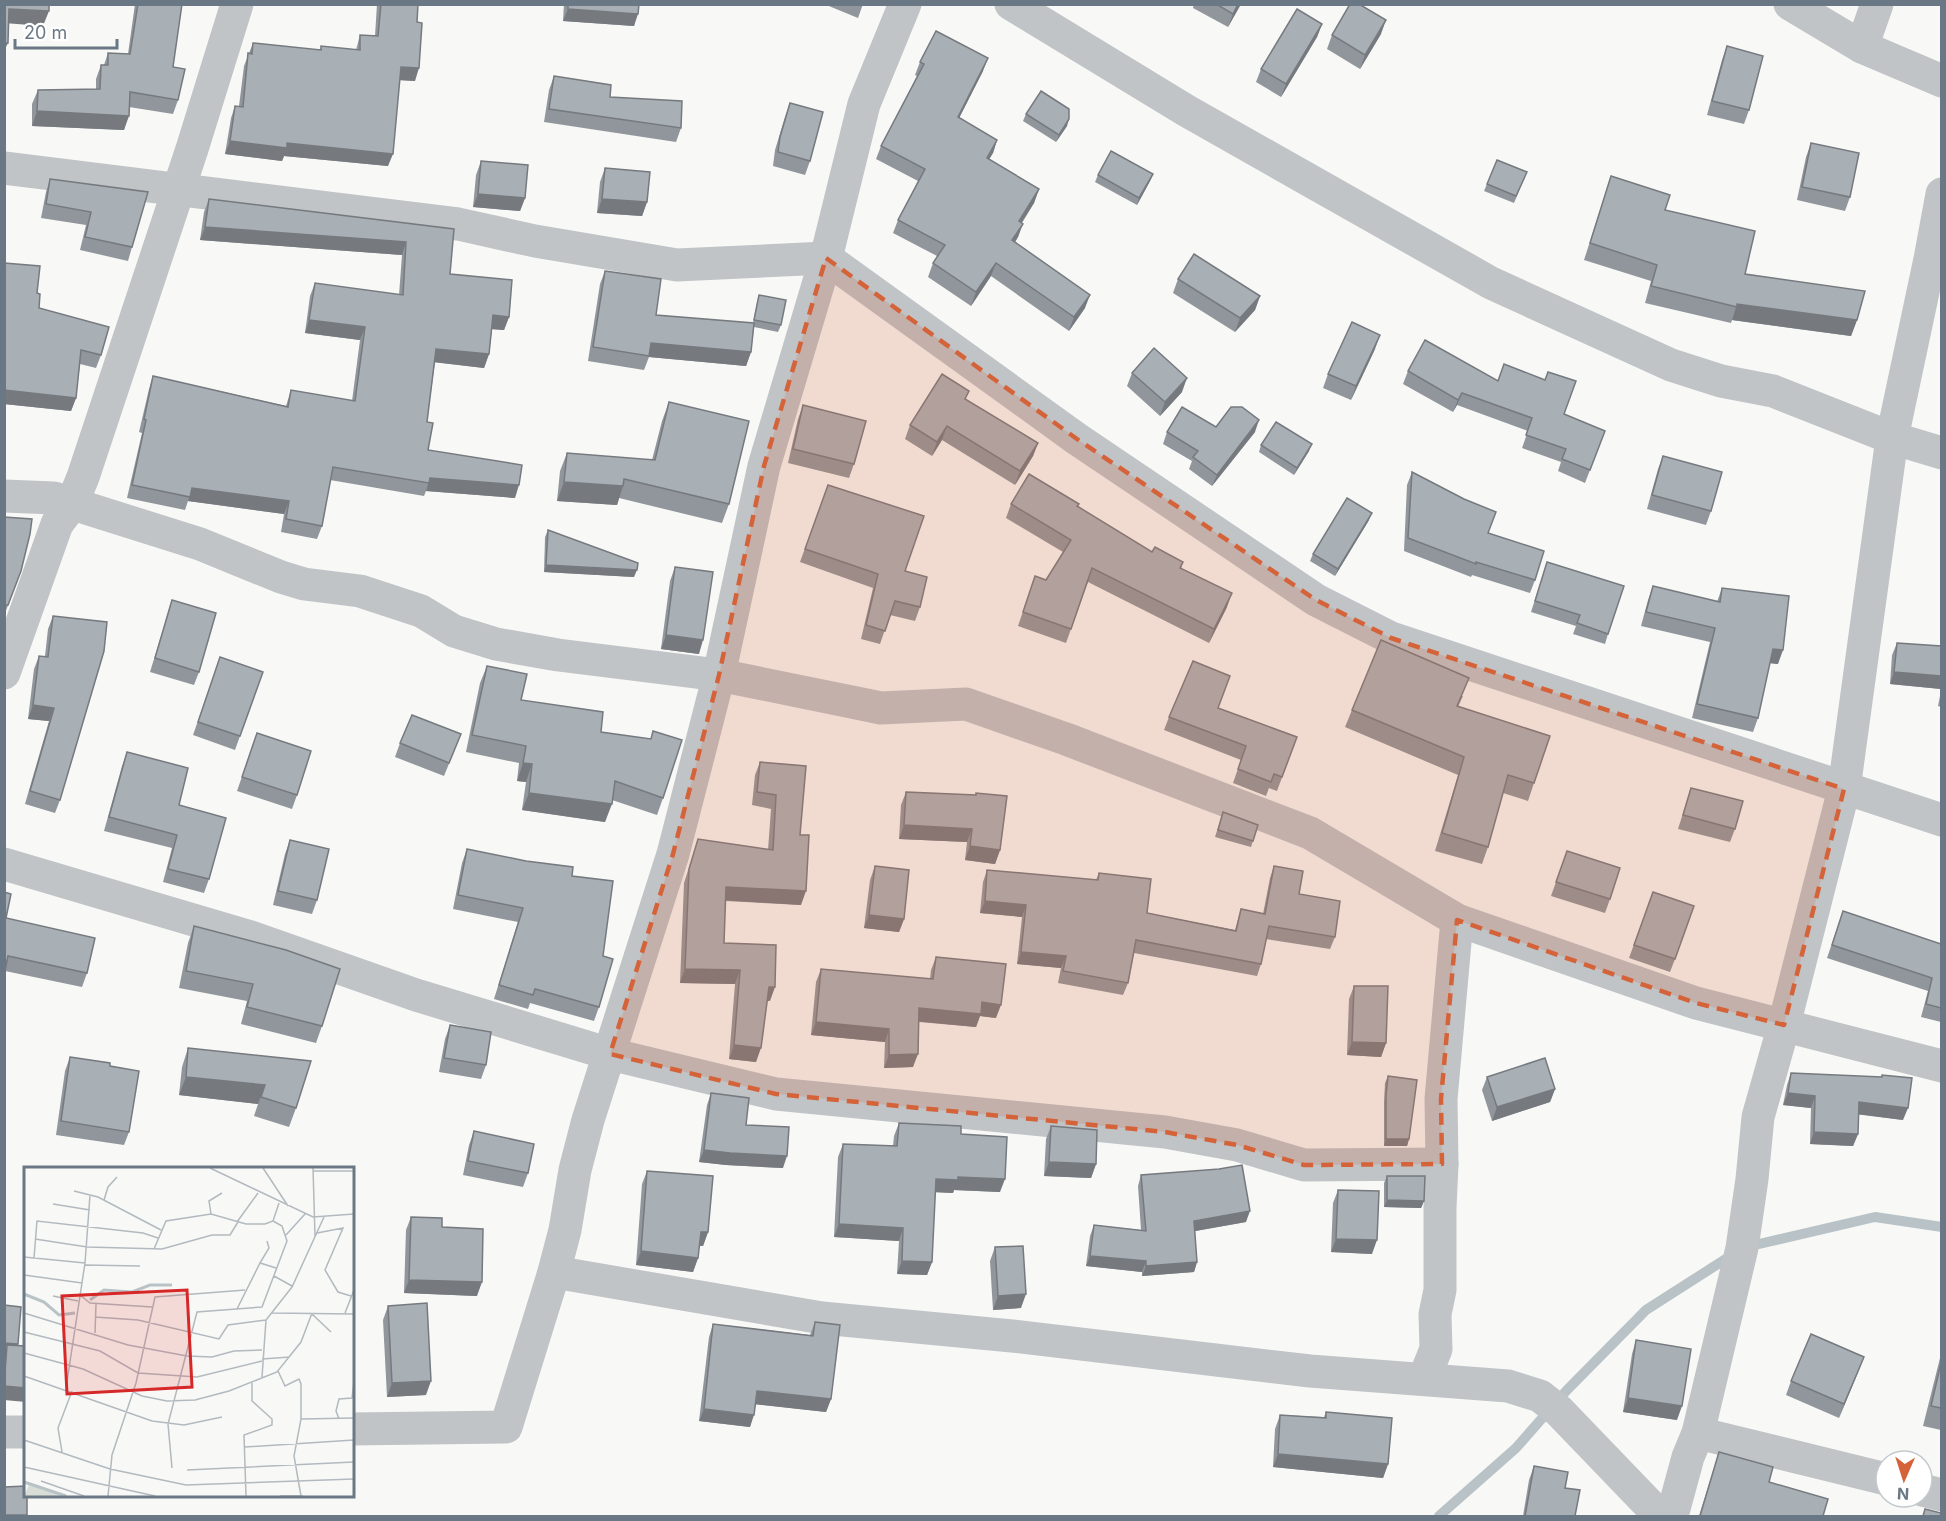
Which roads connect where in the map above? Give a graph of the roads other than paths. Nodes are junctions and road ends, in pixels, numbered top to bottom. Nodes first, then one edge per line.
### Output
1 (237, 4) edge
2 (905, 4) edge
3 (1011, 4) edge
4 (1790, 4) edge
5 (1877, 4) edge
6 (1862, 46) junction
7 (1941, 81) edge
8 (4, 168) edge
9 (178, 190) junction
10 (1941, 194) edge
11 (826, 258) junction
12 (1892, 438) junction
13 (1941, 453) edge
14 (4, 496) edge
15 (72, 504) junction
16 (4, 673) edge
17 (719, 675) junction
18 (1844, 789) junction
19 (1941, 820) edge
20 (4, 864) edge
21 (1457, 920) junction
22 (1784, 1025) junction
23 (610, 1054) junction
24 (1941, 1066) edge
25 (1442, 1164) junction
26 (554, 1272) junction
27 (1436, 1349) junction
28 (1424, 1379) junction
29 (1466, 1383) junction
30 (354, 1429) edge
31 (4, 1432) edge
32 (24, 1432) edge
33 (1698, 1433) junction
34 (1874, 1476) edge
35 (1660, 1516) edge
36 (1672, 1516) edge

1 - 9 street
2 - 11 street
3 - 12 street
4 - 6 street
5 - 6 street
6 - 7 street
8 - 9 street
9 - 11 street
9 - 15 street
10 - 12 street
11 - 17 street
11 - 18 street
12 - 13 street
12 - 18 street
14 - 15 street
15 - 16 street
15 - 17 street
17 - 21 street
17 - 23 street
18 - 19 street
18 - 22 street
20 - 23 street
21 - 22 street
21 - 25 street
22 - 24 street
22 - 33 street
23 - 25 street
23 - 26 street
25 - 27 street
26 - 28 street
26 - 30 street
27 - 28 street
27 - 29 street
28 - 29 street
29 - 35 street
31 - 32 street
33 - 34 street
33 - 36 street

